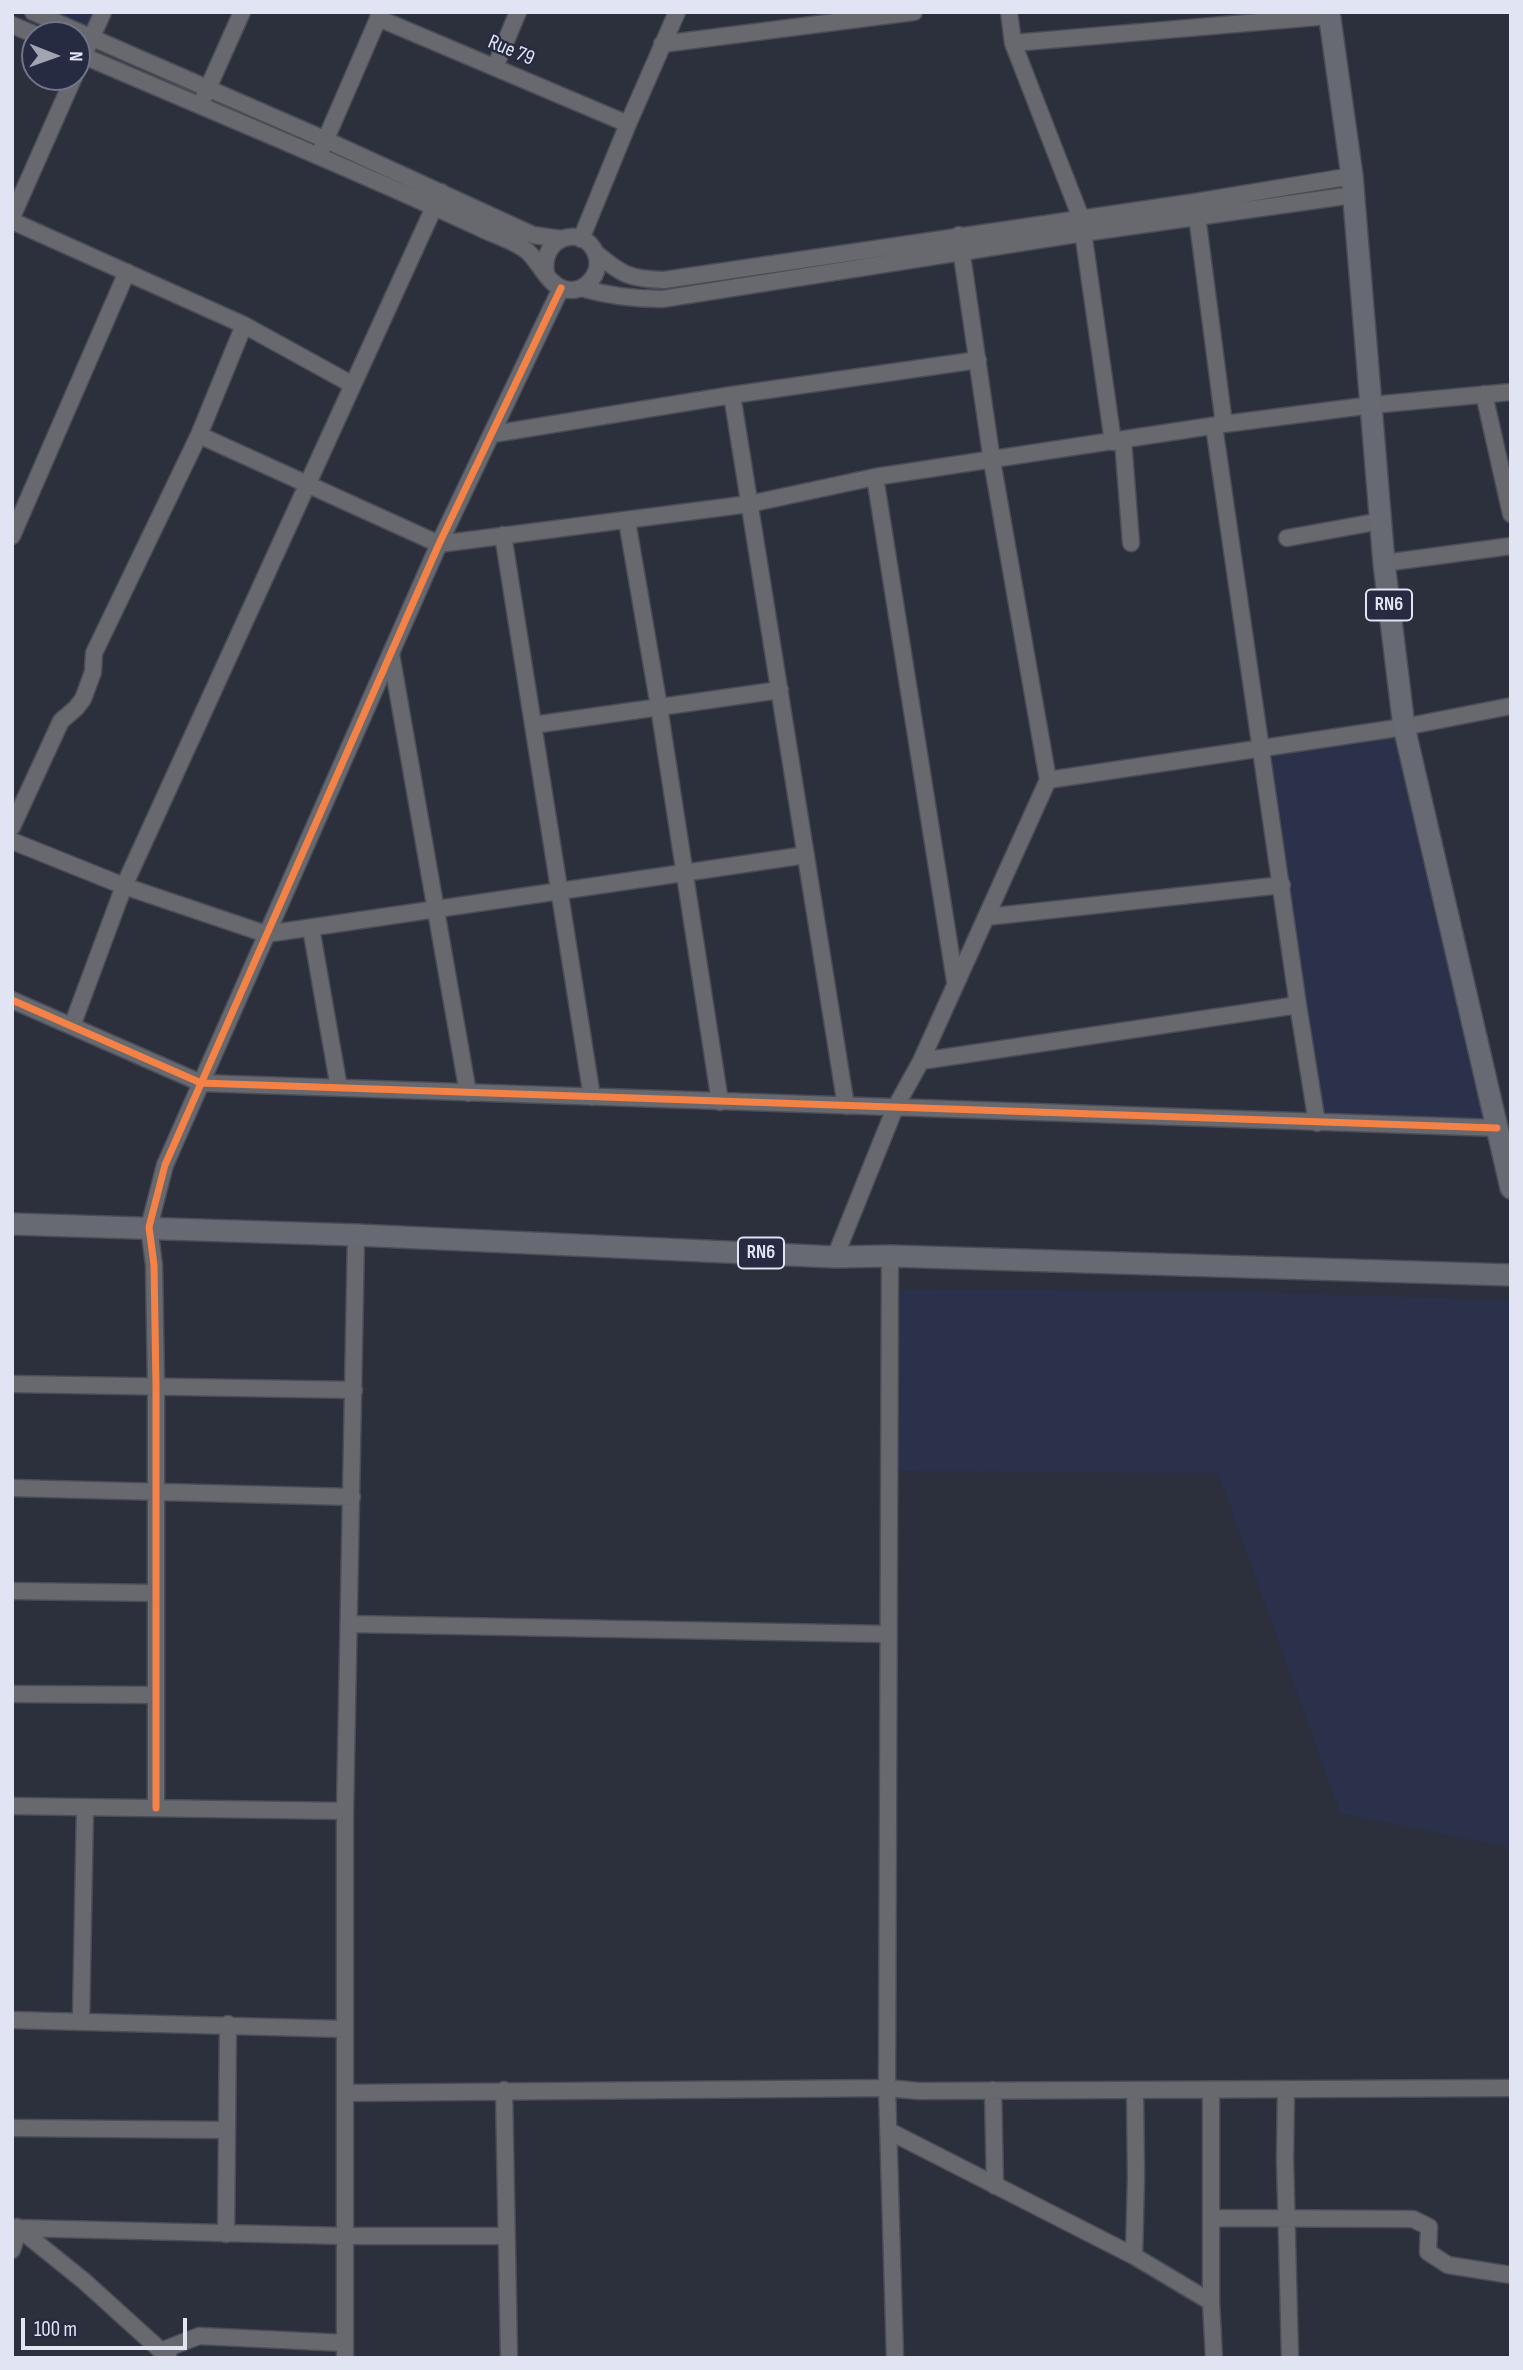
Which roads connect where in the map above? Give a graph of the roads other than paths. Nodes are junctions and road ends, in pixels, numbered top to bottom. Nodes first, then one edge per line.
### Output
1 (33, 12) edge
2 (103, 12) edge
3 (242, 12) edge
4 (518, 12) edge
5 (677, 12) edge
6 (914, 12) edge
7 (1009, 12) edge
8 (1329, 14) edge
9 (379, 15) edge
10 (53, 21) edge
11 (91, 38) joint
12 (1013, 43) junction
13 (662, 44) junction
14 (91, 64) edge
15 (495, 67) junction
16 (209, 89) junction
17 (68, 91) edge
18 (200, 106) junction
19 (628, 124) junction
20 (326, 140) junction
21 (319, 157) junction
22 (1352, 186) junction
23 (441, 192) junction
24 (434, 207) junction
25 (1196, 209) junction
26 (12, 219) edge
27 (1082, 226) junction
28 (561, 239) junction
29 (581, 239) junction
30 (960, 244) junction
31 (596, 253) junction
32 (127, 272) junction
33 (546, 274) junction
34 (561, 288) junction
35 (581, 288) junction
36 (244, 325) junction
37 (978, 360) junction
38 (353, 385) junction
39 (1511, 392) edge
40 (732, 394) junction
41 (1484, 394) junction
42 (1372, 405) junction
43 (1219, 425) junction
44 (199, 435) junction
45 (493, 435) junction
46 (1118, 441) junction
47 (992, 461) junction
48 (875, 477) junction
49 (307, 484) junction
50 (749, 504) junction
51 (1511, 514) edge
52 (627, 521) junction
53 (1381, 521) junction
54 (503, 535) junction
55 (12, 536) edge
56 (1287, 538) dead end
57 (1131, 543) dead end
58 (439, 544) junction
59 (1511, 545) edge
60 (1384, 563) junction
61 (390, 653) junction
62 (780, 690) junction
63 (1511, 706) edge
64 (659, 707) junction
65 (533, 725) junction
66 (1404, 727) junction
67 (1262, 748) junction
68 (1048, 780) junction
69 (12, 827) edge
70 (12, 841) edge
71 (806, 855) junction
72 (684, 873) junction
73 (124, 886) junction
74 (1282, 886) junction
75 (559, 891) junction
76 (435, 910) junction
77 (986, 917) junction
78 (311, 928) junction
79 (266, 934) junction
80 (955, 981) junction
81 (12, 1000) edge
82 (1298, 1004) junction
83 (72, 1026) junction
84 (921, 1061) junction
85 (201, 1083) junction
86 (339, 1088) junction
87 (468, 1093) junction
88 (592, 1097) junction
89 (719, 1102) junction
90 (846, 1107) junction
91 (895, 1108) junction
92 (1317, 1123) junction
93 (1497, 1128) junction
94 (1508, 1165) edge
95 (1511, 1188) edge
96 (12, 1224) edge
97 (149, 1227) junction
98 (356, 1235) junction
99 (890, 1256) junction
100 (835, 1257) junction
101 (1511, 1275) edge
102 (12, 1384) edge
103 (156, 1386) junction
104 (354, 1390) junction
105 (12, 1488) edge
106 (156, 1491) junction
107 (352, 1497) junction
108 (12, 1591) edge
109 (156, 1593) junction
110 (349, 1624) junction
111 (887, 1634) junction
112 (12, 1694) edge
113 (156, 1695) junction
114 (12, 1806) edge
115 (85, 1808) junction
116 (156, 1808) junction
117 (345, 1811) junction
118 (12, 2020) edge
119 (81, 2021) junction
120 (228, 2024) junction
121 (344, 2029) junction
122 (887, 2088) junction
123 (1511, 2088) edge
124 (1286, 2089) junction
125 (504, 2090) junction
126 (993, 2090) junction
127 (1135, 2090) junction
128 (1211, 2090) junction
129 (346, 2093) junction
130 (12, 2128) edge
131 (227, 2130) junction
132 (889, 2131) junction
133 (995, 2186) junction
134 (1212, 2218) junction
135 (1286, 2219) junction
136 (15, 2224) edge
137 (226, 2234) junction
138 (345, 2236) junction
139 (506, 2236) junction
140 (12, 2250) edge
141 (1134, 2256) junction
142 (1511, 2275) edge
143 (1211, 2302) junction
144 (345, 2350) edge
145 (166, 2354) edge
146 (509, 2358) edge
147 (895, 2358) edge
148 (1214, 2358) edge
149 (1290, 2358) edge

1 - 10 street
2 - 11 street
3 - 16 street
4 - 15 street
5 - 13 street
6 - 13 street
7 - 12 street
8 - 12 street
8 - 22 main road, RN6
9 - 15 street, Rue 79
9 - 20 street
11 - 16 street
12 - 27 street
13 - 19 street
14 - 18 street
15 - 19 street, Rue 79
16 - 18 street
16 - 20 street
17 - 26 street
18 - 21 street
19 - 29 street
20 - 21 street
20 - 23 street
21 - 24 street
22 - 25 street
22 - 42 main road, RN6
23 - 24 street
23 - 28 street
24 - 33 street
24 - 38 street
25 - 27 street
25 - 43 street
26 - 32 street
27 - 30 street
27 - 46 street
28 - 29 street
28 - 33 street
29 - 31 street
30 - 31 street
30 - 35 street
30 - 37 street
31 - 35 street
32 - 36 street
32 - 55 street
33 - 34 street
34 - 35 street
34 - 45 street
36 - 38 street
36 - 44 street
37 - 40 street
37 - 47 street
38 - 49 street
39 - 41 street
40 - 45 street
40 - 50 street
41 - 42 street
41 - 51 street
42 - 43 street
42 - 53 main road, RN6
43 - 46 street
43 - 67 street
44 - 49 street
44 - 69 street
45 - 58 street
46 - 47 street
46 - 57 street
47 - 48 street
47 - 68 street
48 - 50 street
48 - 80 street
49 - 58 street
49 - 73 street
50 - 52 street
50 - 62 street
52 - 54 street
52 - 64 street
53 - 56 street
53 - 60 main road, RN6
54 - 58 street
54 - 65 street
58 - 61 street
59 - 60 street
60 - 66 main road, RN6
61 - 76 street
61 - 79 street
62 - 64 street
62 - 71 street
63 - 66 street
64 - 65 street
64 - 72 street
65 - 75 street
66 - 67 street
66 - 93 main road, RN6
67 - 68 street
67 - 74 street
68 - 77 street
70 - 73 street
71 - 72 street
71 - 90 street
72 - 75 street
72 - 89 street
73 - 79 street
73 - 83 street
74 - 77 street
74 - 82 street
75 - 76 street
75 - 88 street
76 - 78 street
76 - 87 street
77 - 80 street
78 - 79 street
78 - 86 street
79 - 85 street
80 - 84 street
81 - 83 street
82 - 84 street
82 - 92 street
83 - 85 street
84 - 91 street
85 - 86 street
85 - 97 street
86 - 87 street
87 - 88 street
88 - 89 street
89 - 90 street
90 - 91 street
91 - 92 street
91 - 100 street
92 - 93 street
93 - 94 main road, RN6
94 - 95 main road, RN6
96 - 97 main road, RN6
97 - 98 main road, RN6
97 - 103 street
98 - 100 main road, RN6
98 - 104 street
99 - 100 main road, RN6
99 - 101 main road, RN6
99 - 111 street
102 - 103 street
103 - 104 street
103 - 106 street
104 - 107 street
105 - 106 street
106 - 107 street
106 - 109 street
107 - 110 street
108 - 109 street
109 - 113 street
110 - 111 street
110 - 117 street
111 - 122 street
112 - 113 street
113 - 116 street
114 - 115 street
115 - 116 street
115 - 119 street
116 - 117 street
117 - 121 street
118 - 119 street
119 - 120 street
120 - 121 street
120 - 131 street
121 - 129 street
122 - 125 street
122 - 126 street
122 - 132 street
123 - 124 street
124 - 128 street
124 - 135 street
125 - 129 street
125 - 139 street
126 - 127 street
126 - 133 street
127 - 128 street
127 - 141 street
128 - 134 street
129 - 138 street
130 - 131 street
131 - 137 street
132 - 133 street
132 - 147 street
133 - 141 street
134 - 135 street
134 - 143 street
135 - 142 street
135 - 149 street
136 - 137 street
136 - 140 street
136 - 145 street
137 - 138 street
138 - 139 street
138 - 144 street
139 - 146 street
141 - 143 street
143 - 148 street
144 - 145 street

